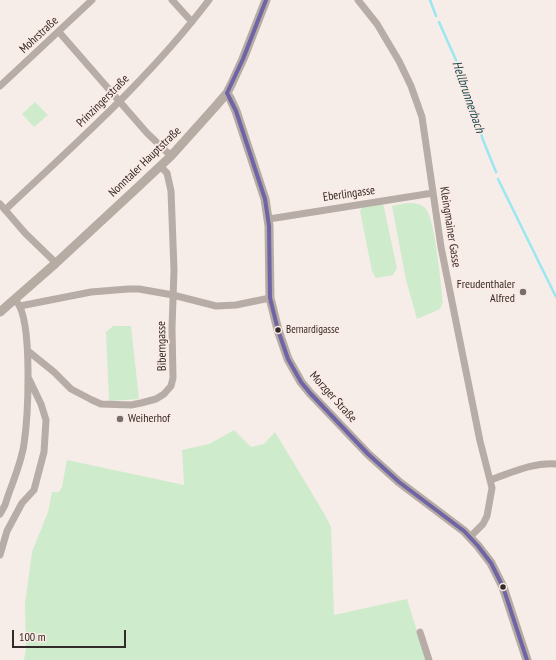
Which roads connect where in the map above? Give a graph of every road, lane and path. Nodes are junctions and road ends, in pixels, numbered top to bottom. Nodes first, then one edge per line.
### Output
1 (92, 0) edge
2 (172, 0) edge
3 (209, 0) edge
4 (358, 0) edge
5 (265, 1) edge
6 (192, 22) junction
7 (59, 32) junction
8 (0, 86) edge
9 (227, 93) junction
10 (120, 101) junction
11 (171, 156) junction
12 (160, 166) junction
13 (432, 192) junction
14 (3, 207) edge
15 (269, 219) junction
16 (56, 263) junction
17 (173, 295) junction
18 (270, 298) junction
19 (18, 302) junction
20 (0, 312) edge
21 (28, 351) junction
22 (28, 377) junction
23 (556, 464) edge
24 (490, 480) junction
25 (0, 514) edge
26 (470, 537) junction
27 (0, 555) edge
28 (420, 632) dead end
29 (429, 660) edge
30 (527, 660) edge

1 - 7 street, Mohrstraße
2 - 6 street
3 - 6 street, Prinzingerstraße
4 - 13 street, Kleingmainer Gasse
5 - 9 street, Nonntaler Hauptstraße
6 - 10 street, Prinzingerstraße
7 - 8 street, Mohrstraße
7 - 10 street
9 - 11 street, Nonntaler Hauptstraße
9 - 15 street, Morzger Straße
10 - 11 street
10 - 14 street, Prinzingerstraße
11 - 12 street, Nonntaler Hauptstraße
12 - 16 street, Nonntaler Hauptstraße
12 - 17 street, Biberngasse
13 - 15 street, Eberlingasse
13 - 24 street, Kleingmainer Gasse
14 - 16 street
15 - 18 street, Morzger Straße
16 - 19 street, Nonntaler Hauptstraße
17 - 18 street
17 - 19 street
17 - 21 street, Biberngasse
18 - 26 street, Morzger Straße
19 - 20 street, Nonntaler Hauptstraße
19 - 21 street
21 - 22 street
22 - 25 street
22 - 27 street
23 - 24 street
24 - 26 street, Kleingmainer Gasse
26 - 30 street, Morzger Straße
28 - 29 street

